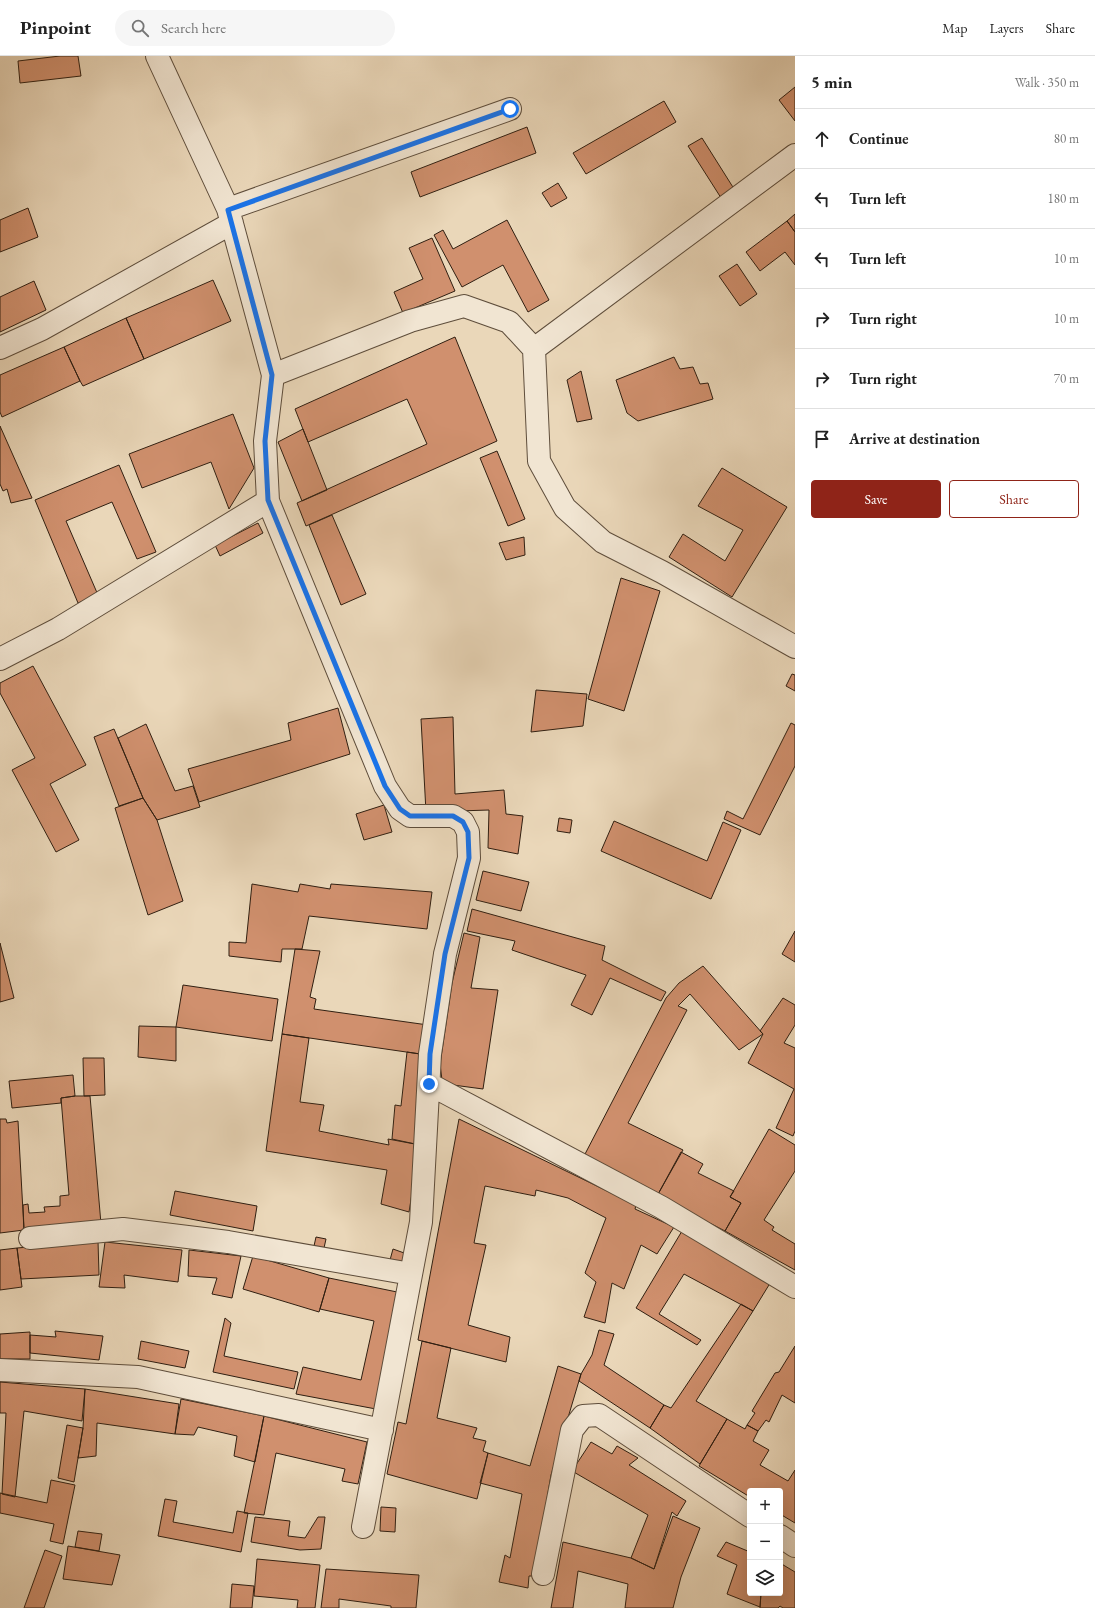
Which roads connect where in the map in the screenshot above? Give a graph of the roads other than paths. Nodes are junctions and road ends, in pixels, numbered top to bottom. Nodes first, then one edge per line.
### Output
1 (157, 56) edge
2 (510, 109) dead end
3 (795, 155) edge
4 (230, 216) junction
5 (0, 348) edge
6 (534, 349) junction
7 (272, 375) junction
8 (268, 500) junction
9 (795, 647) edge
10 (0, 659) edge
11 (429, 1084) junction
12 (30, 1238) dead end
13 (411, 1274) junction
14 (795, 1287) edge
15 (0, 1370) edge
16 (382, 1430) junction
17 (747, 1514) edge
18 (363, 1527) dead end
19 (783, 1538) edge
20 (795, 1546) edge
21 (543, 1574) dead end

1 - 4 street
2 - 4 street
3 - 6 street
4 - 5 street
4 - 7 street
6 - 7 street
6 - 9 street
7 - 8 street
8 - 10 street
8 - 11 street
11 - 13 street
11 - 14 street
12 - 13 street
13 - 16 street
15 - 16 street
16 - 18 street
17 - 21 street
19 - 20 street

